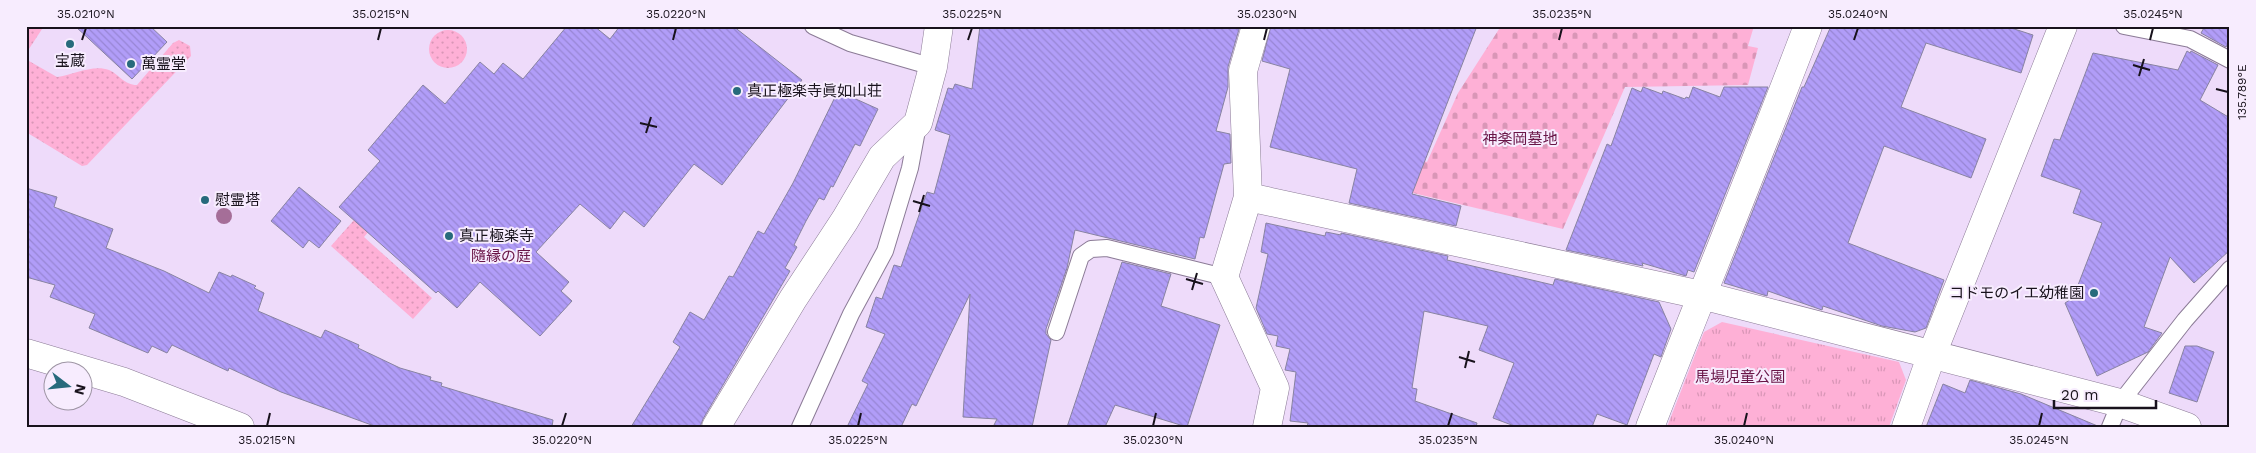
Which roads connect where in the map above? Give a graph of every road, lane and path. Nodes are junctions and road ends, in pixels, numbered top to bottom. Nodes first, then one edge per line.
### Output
1 (813, 26) edge
2 (939, 26) edge
3 (1256, 26) edge
4 (1808, 26) edge
5 (2064, 26) edge
6 (2124, 26) edge
7 (2230, 60) edge
8 (933, 67) junction
9 (918, 123) junction
10 (1248, 197) junction
11 (2230, 270) edge
12 (1224, 277) junction
13 (1701, 295) junction
14 (1056, 332) dead end
15 (26, 353) edge
16 (1932, 354) junction
17 (2115, 415) edge
18 (240, 427) edge
19 (716, 427) edge
20 (800, 427) edge
21 (1267, 427) edge
22 (1650, 427) edge
23 (1906, 427) edge
24 (2188, 427) edge

1 - 8 lane
2 - 8 street
3 - 10 street
4 - 13 street
5 - 16 street
6 - 7 lane
8 - 9 street
9 - 19 street
9 - 20 lane
10 - 12 street
10 - 13 street
11 - 17 lane
12 - 14 lane
12 - 21 street
13 - 16 street
13 - 22 street
15 - 18 street
16 - 17 street
16 - 23 street
17 - 24 street

